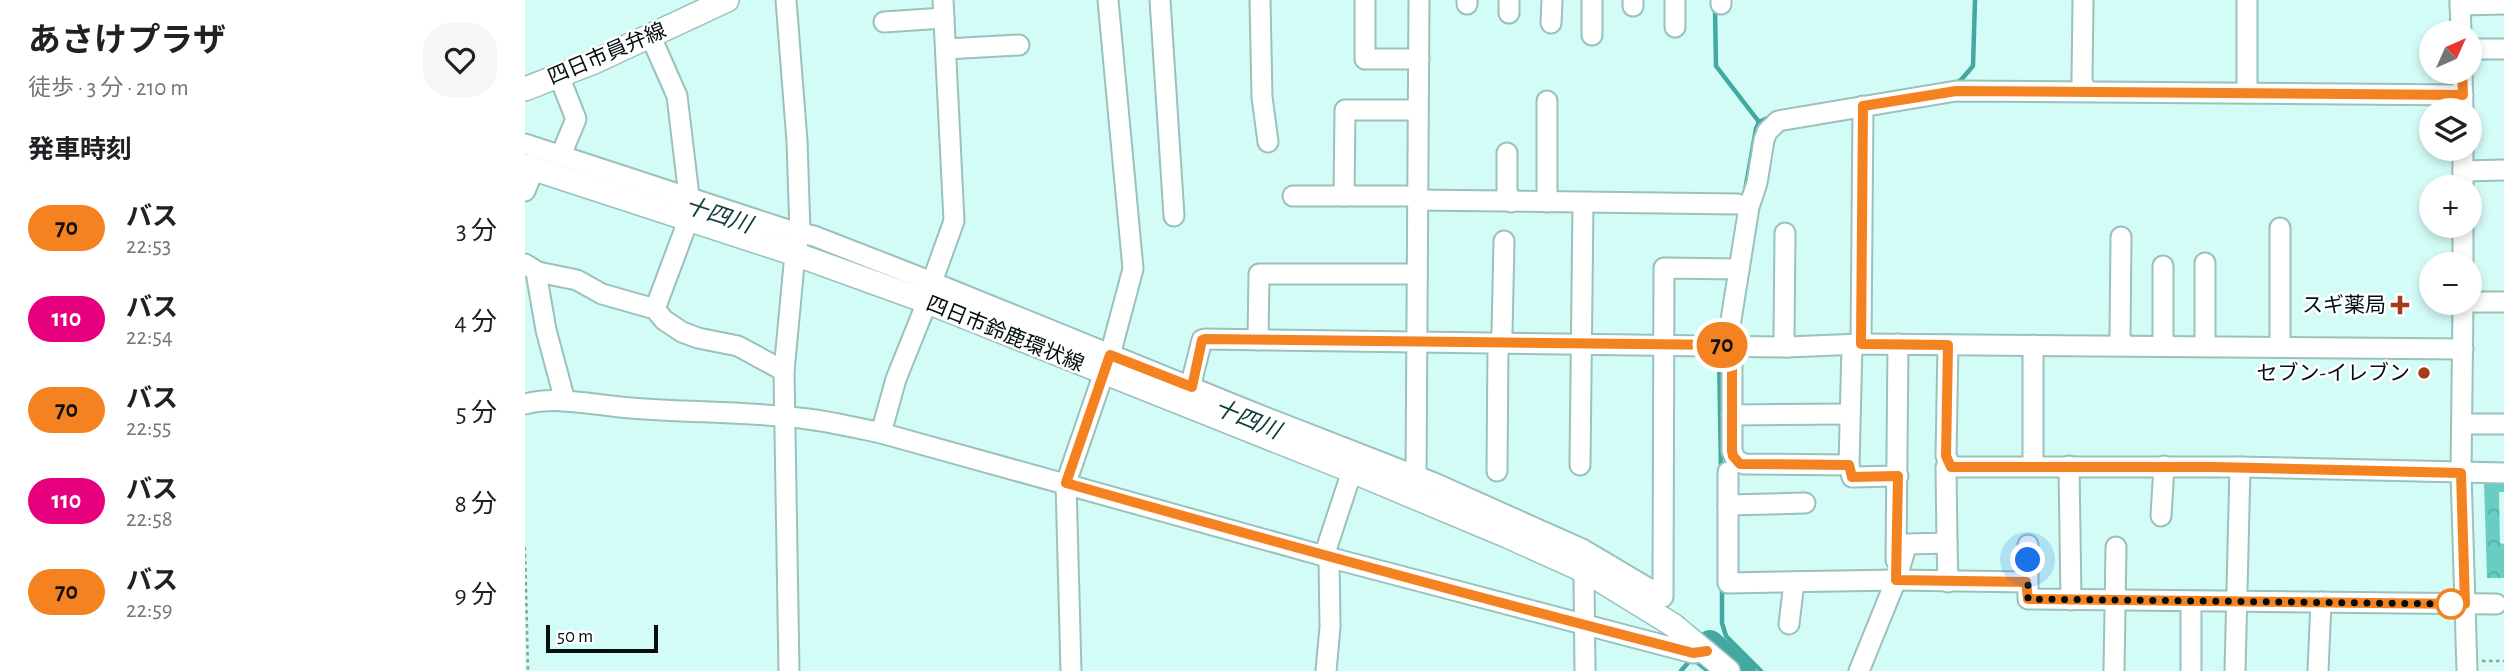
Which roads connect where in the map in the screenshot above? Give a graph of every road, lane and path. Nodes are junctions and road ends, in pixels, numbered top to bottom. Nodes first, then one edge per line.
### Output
1 (727, 0) edge
2 (786, 0) edge
3 (1108, 0) edge
4 (1160, 0) edge
5 (1260, 0) edge
6 (1365, 0) edge
7 (1419, 0) edge
8 (1552, 0) edge
9 (1592, 0) edge
10 (1675, 0) edge
11 (2083, 0) edge
12 (2246, 0) edge
13 (2460, 2) edge
14 (2504, 4) edge
15 (701, 6) edge
16 (943, 9) edge
17 (2461, 21) edge
18 (884, 22) dead end
19 (1551, 23) dead end
20 (1675, 27) dead end
21 (1592, 35) dead end
22 (651, 37) junction
23 (1019, 45) dead end
24 (946, 49) junction
25 (2482, 49) edge
26 (2504, 49) edge
27 (1419, 59) junction
28 (559, 76) junction
29 (525, 89) edge
30 (2085, 90) junction
31 (2246, 93) junction
32 (1547, 101) dead end
33 (2419, 101) edge
34 (1863, 106) junction
35 (1418, 110) junction
36 (1268, 142) dead end
37 (525, 144) edge
38 (1507, 153) dead end
39 (540, 161) edge
40 (2504, 170) edge
41 (2481, 175) edge
42 (525, 191) edge
43 (1344, 196) junction
44 (1293, 197) dead end
45 (1417, 198) junction
46 (1511, 202) junction
47 (1547, 202) junction
48 (1583, 203) junction
49 (1738, 204) dead end
50 (686, 208) junction
51 (1174, 216) dead end
52 (2280, 228) dead end
53 (1785, 233) dead end
54 (2121, 237) dead end
55 (1504, 241) dead end
56 (798, 242) junction
57 (2205, 263) dead end
58 (2163, 266) dead end
59 (532, 268) edge
60 (1734, 269) junction
61 (1417, 274) junction
62 (929, 292) junction
63 (2482, 302) edge
64 (2504, 302) edge
65 (655, 309) junction
66 (2463, 315) edge
67 (1258, 340) junction
68 (1417, 341) junction
69 (1499, 343) junction
70 (1581, 344) junction
71 (1666, 344) junction
72 (1898, 344) junction
73 (1721, 345) junction
74 (1856, 345) junction
75 (1948, 345) junction
76 (2033, 345) junction
77 (2123, 345) junction
78 (2165, 346) junction
79 (2207, 346) junction
80 (1787, 347) junction
81 (2277, 347) junction
82 (2463, 349) junction
83 (1107, 364) junction
84 (784, 371) junction
85 (1188, 396) junction
86 (565, 401) junction
87 (525, 404) edge
88 (1850, 414) junction
89 (1732, 415) junction
90 (784, 416) junction
91 (2462, 424) junction
92 (2504, 424) edge
93 (881, 433) junction
94 (1580, 465) dead end
95 (1849, 465) junction
96 (2033, 465) junction
97 (2069, 466) junction
98 (2164, 466) junction
99 (1951, 467) junction
100 (2240, 467) junction
101 (1352, 471) junction
102 (1497, 471) dead end
103 (1728, 472) dead end
104 (2461, 473) junction
105 (2504, 473) edge
106 (1898, 476) junction
107 (1066, 483) junction
108 (1412, 485) junction
109 (1805, 503) dead end
110 (1728, 505) junction
111 (2161, 516) dead end
112 (1947, 543) junction
113 (2028, 545) dead end
114 (525, 547) edge
115 (2116, 547) dead end
116 (1327, 556) junction
117 (1587, 572) junction
118 (1896, 580) junction
119 (1794, 582) junction
120 (1948, 582) junction
121 (2026, 582) junction
122 (2071, 600) junction
123 (2116, 600) junction
124 (2191, 601) junction
125 (2237, 601) junction
126 (2321, 601) junction
127 (2465, 604) junction
128 (2496, 604) dead end
129 (1789, 624) dead end
130 (1584, 625) junction
131 (1707, 651) junction
132 (2504, 661) edge
133 (2471, 666) edge
134 (528, 671) edge
135 (789, 671) edge
136 (1071, 671) edge
137 (1326, 671) edge
138 (1585, 671) edge
139 (1728, 671) edge
140 (1859, 671) edge
141 (2114, 671) edge
142 (2191, 671) edge
143 (2235, 671) edge
144 (2318, 671) edge

1 - 15 main road, 四日市員弁線
2 - 56 street
3 - 83 street
4 - 51 street
5 - 36 street
6 - 27 street
7 - 27 street
8 - 19 street
9 - 21 street
10 - 20 street
11 - 30 street
12 - 31 street
13 - 14 street
13 - 17 street
15 - 22 main road, 四日市員弁線
16 - 18 street
16 - 24 street
22 - 28 main road, 四日市員弁線
22 - 50 street
23 - 24 street
24 - 62 street
25 - 26 street
27 - 35 street
28 - 29 main road, 四日市員弁線
28 - 39 street
30 - 31 street
30 - 34 street
31 - 33 street
32 - 47 street
34 - 60 street
34 - 74 street
35 - 43 street
35 - 45 street
37 - 39 street
38 - 46 street
39 - 42 street
39 - 50 main road, 四日市鈴鹿環状線
40 - 41 street
43 - 44 street
43 - 45 street
45 - 46 street
45 - 61 street
46 - 47 street
47 - 48 street
48 - 49 street
48 - 70 street
50 - 56 main road, 四日市鈴鹿環状線
50 - 65 street
52 - 81 street
53 - 80 street
54 - 77 street
55 - 69 street
56 - 62 main road, 四日市鈴鹿環状線
56 - 84 street
57 - 79 street
58 - 78 street
59 - 65 street
59 - 86 street
60 - 71 street
60 - 73 street
61 - 67 street
61 - 68 street
62 - 83 main road, 四日市鈴鹿環状線
62 - 93 street
63 - 64 street
65 - 84 street
66 - 82 street
67 - 68 street
67 - 85 street
68 - 69 street
68 - 108 street
69 - 70 street
69 - 102 street
70 - 71 street
70 - 94 street
71 - 73 street
71 - 108 street
72 - 74 street
72 - 75 street
72 - 106 street
73 - 80 street
73 - 89 street
74 - 80 street
74 - 88 street
75 - 76 street
75 - 99 street
76 - 77 street
76 - 96 street
77 - 78 street
78 - 79 street
79 - 81 street
81 - 82 street
82 - 91 street
83 - 85 main road, 四日市鈴鹿環状線
83 - 107 street
84 - 90 street
85 - 101 main road, 四日市鈴鹿環状線
85 - 108 street
86 - 87 street
86 - 90 street
88 - 89 street
88 - 95 street
89 - 95 street
90 - 93 street
90 - 135 street
91 - 92 street
91 - 104 street
93 - 107 street
95 - 106 street
96 - 97 street
96 - 99 street
97 - 98 street
97 - 122 street
98 - 100 street
98 - 111 street
99 - 112 street
100 - 104 street
100 - 125 street
101 - 108 main road, 四日市鈴鹿環状線
101 - 116 street
103 - 110 street
104 - 105 street
104 - 127 street
106 - 118 street
107 - 116 street
107 - 136 street
108 - 117 main road, 四日市鈴鹿環状線
109 - 110 street
110 - 119 street
112 - 118 street
112 - 120 street
113 - 121 street
114 - 134 path
115 - 123 street
116 - 130 street
116 - 137 street
117 - 130 street
117 - 131 main road, 四日市鈴鹿環状線
118 - 119 street
118 - 120 street
118 - 140 street
119 - 129 street
120 - 121 street
121 - 122 street
122 - 123 street
123 - 124 street
123 - 141 street
124 - 125 street
124 - 142 street
125 - 126 street
125 - 143 street
126 - 127 street
126 - 144 street
127 - 128 street
127 - 133 street
130 - 131 street
130 - 138 street
131 - 139 main road, 四日市鈴鹿環状線
132 - 133 path

